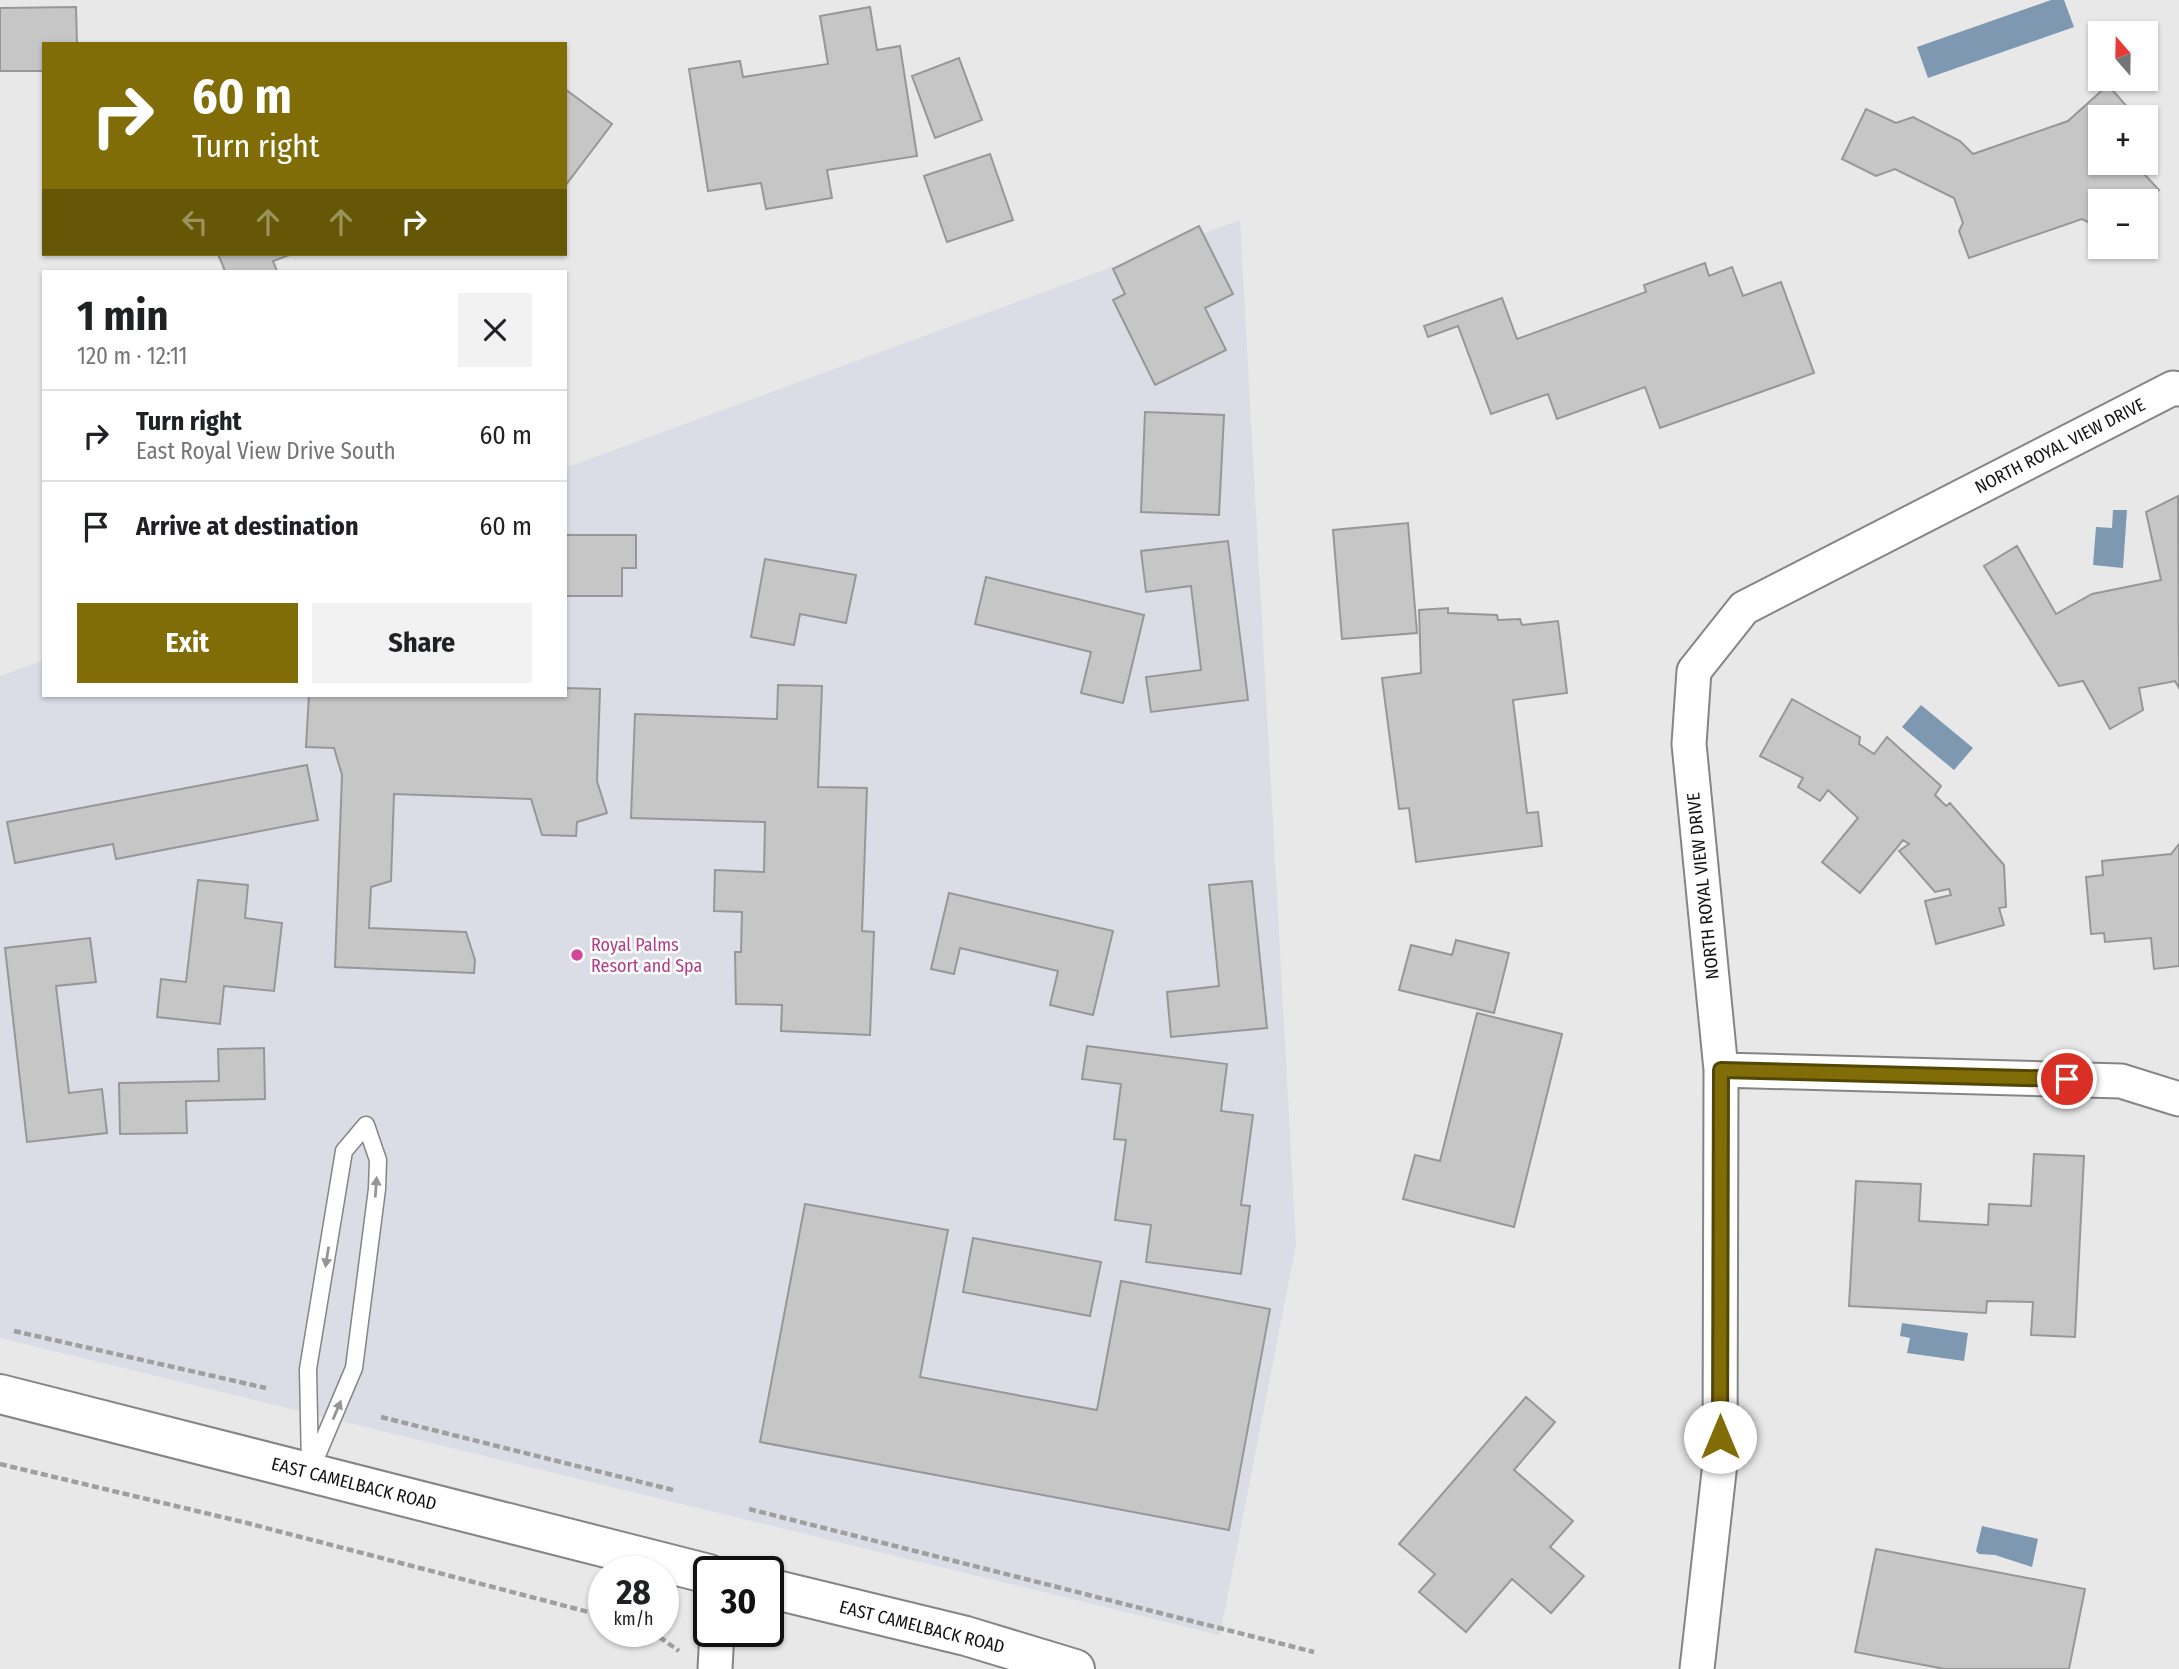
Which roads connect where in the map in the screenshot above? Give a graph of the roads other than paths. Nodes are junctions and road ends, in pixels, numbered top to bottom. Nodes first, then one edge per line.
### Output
1 (2177, 386) edge
2 (1721, 1070) junction
3 (2179, 1099) edge
4 (0, 1394) edge
5 (310, 1472) junction
6 (693, 1570) edge
7 (784, 1592) edge
8 (716, 1647) edge
9 (715, 1669) edge
10 (1075, 1669) edge
11 (1697, 1669) edge

1 - 2 street, NORTH ROYAL VIEW DRIVE
2 - 3 street
2 - 11 street, NORTH ROYAL VIEW DRIVE
4 - 5 main road, EAST CAMELBACK ROAD
5 -> 5 lane
5 - 6 main road, EAST CAMELBACK ROAD
7 - 10 main road, EAST CAMELBACK ROAD
8 - 9 street

